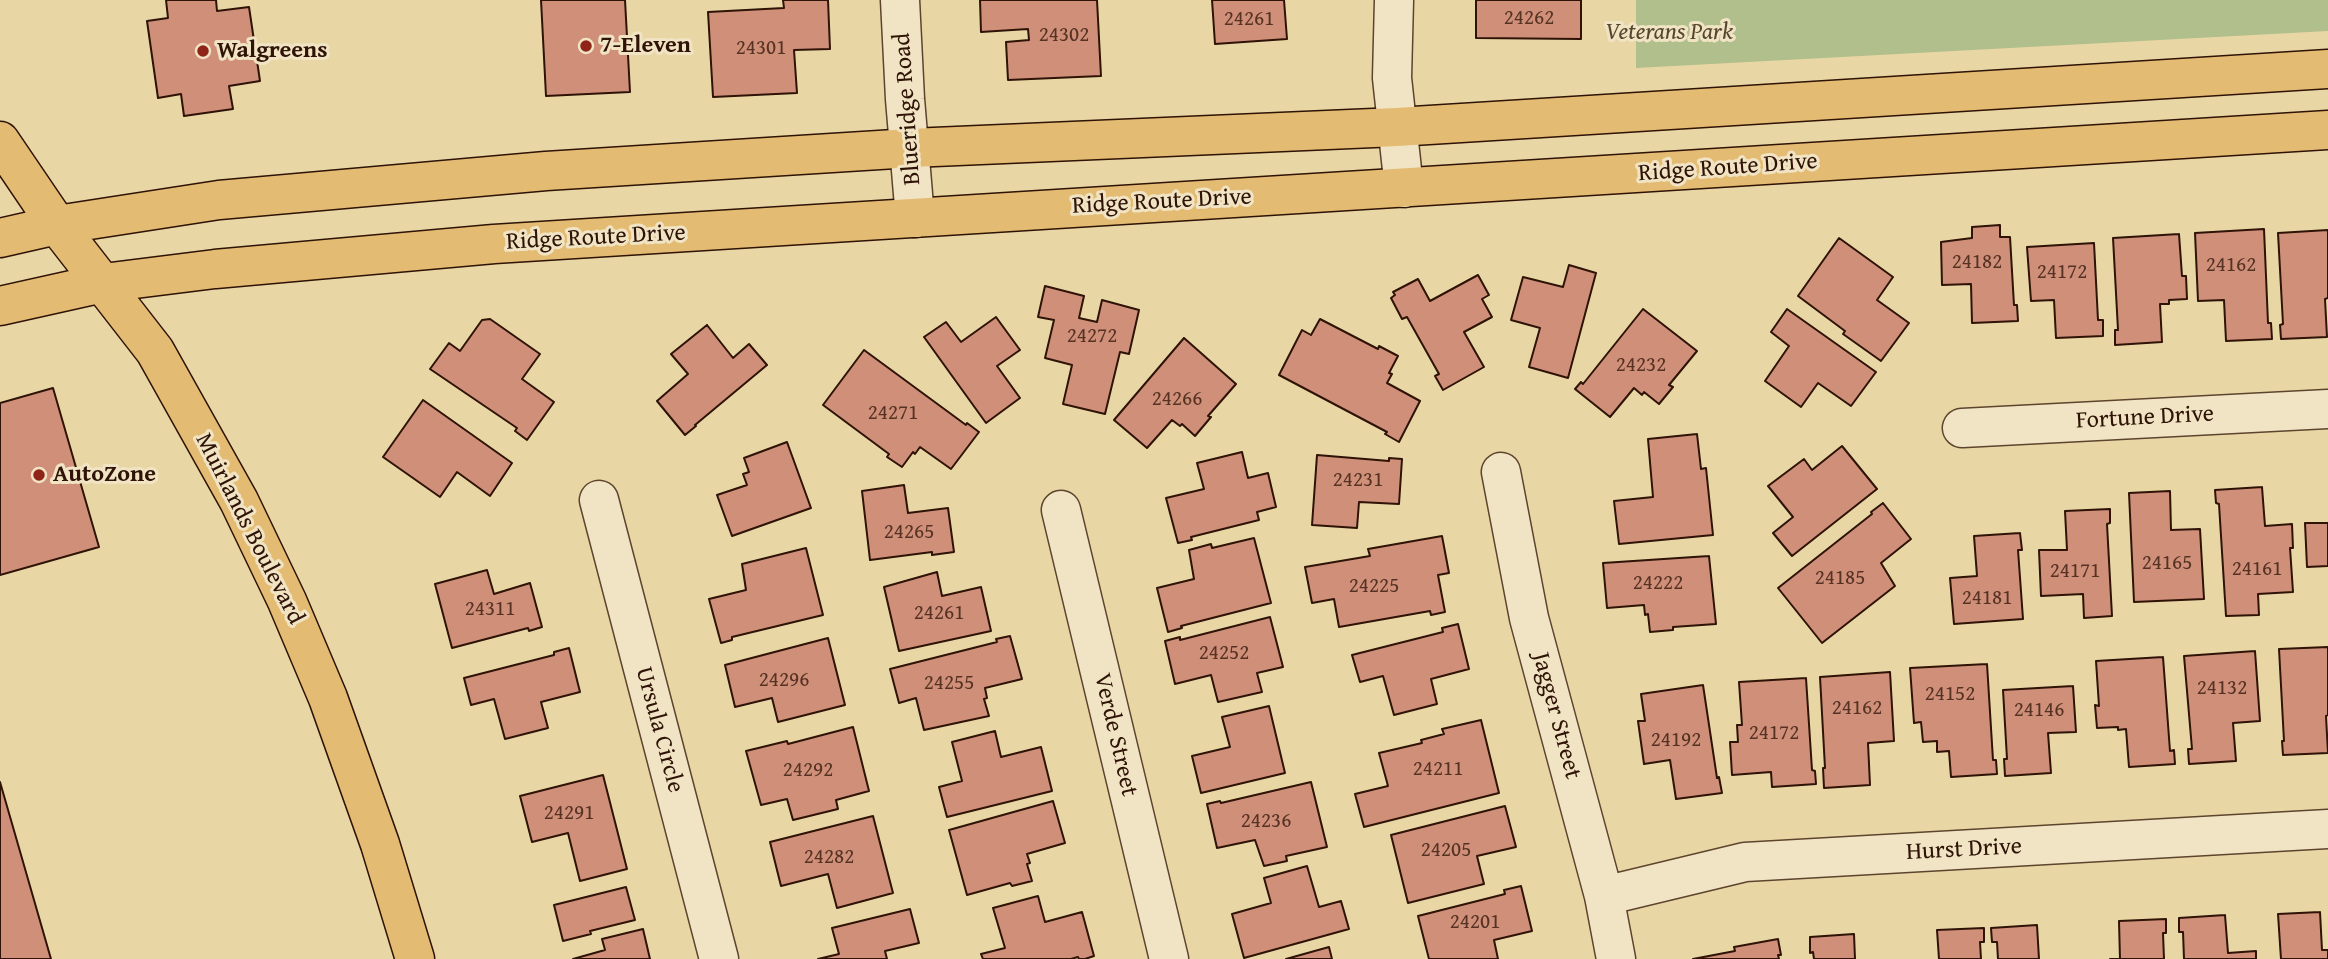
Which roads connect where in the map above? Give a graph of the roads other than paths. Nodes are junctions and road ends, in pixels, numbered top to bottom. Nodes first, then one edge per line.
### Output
1 (901, 0) edge
2 (1394, 0) edge
3 (2328, 69) edge
4 (1397, 127) junction
5 (2328, 130) edge
6 (0, 141) edge
7 (911, 148) junction
8 (1404, 188) junction
9 (915, 218) junction
10 (57, 225) junction
11 (0, 238) edge
12 (103, 284) junction
13 (0, 306) edge
14 (2328, 408) edge
15 (1962, 428) dead end
16 (1501, 472) dead end
17 (599, 500) dead end
18 (1061, 510) dead end
19 (2328, 829) edge
20 (1604, 896) junction
21 (415, 959) edge
22 (719, 959) edge
23 (1169, 959) edge
24 (1616, 959) edge

1 - 7 street, Blueridge Road
2 - 4 street
3 - 4 main road
4 - 7 main road
4 - 8 street
5 - 8 main road, Ridge Route Drive
6 - 10 main road, Muirlands Boulevard
7 - 9 street, Blueridge Road
7 - 10 main road
8 - 9 main road, Ridge Route Drive
9 - 12 main road, Ridge Route Drive
10 - 11 main road
10 - 12 main road, Muirlands Boulevard
12 - 13 main road, Ridge Route Drive
12 - 21 main road, Muirlands Boulevard
14 - 15 street, Fortune Drive
16 - 20 street, Jagger Street
17 - 22 street, Ursula Circle
18 - 23 street, Verde Street
19 - 20 street, Hurst Drive
20 - 24 street, Jagger Street

